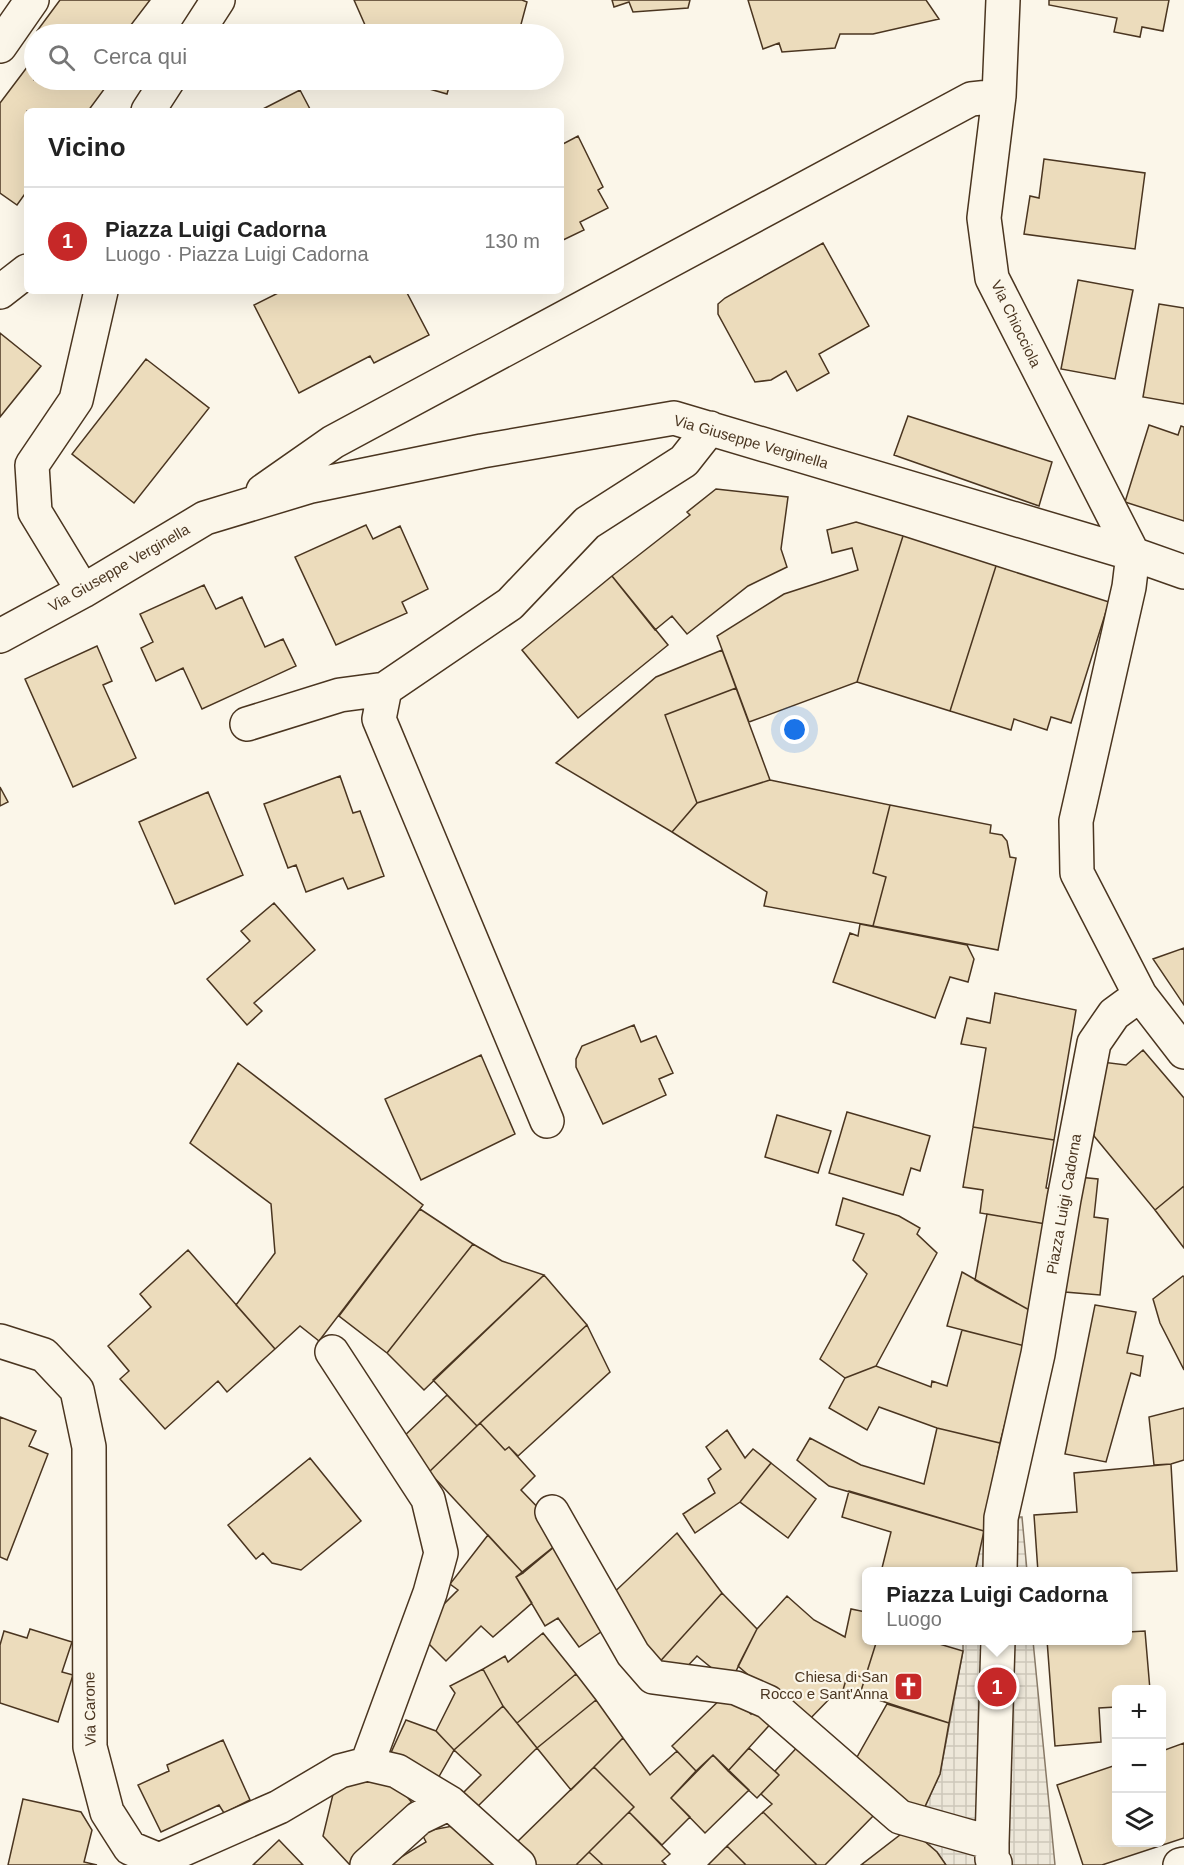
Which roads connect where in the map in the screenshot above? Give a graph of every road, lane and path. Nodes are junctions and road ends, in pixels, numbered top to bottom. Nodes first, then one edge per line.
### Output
1 (32, 0) edge
2 (218, 0) edge
3 (1003, 0) edge
4 (202, 24) edge
5 (0, 46) edge
6 (162, 90) edge
7 (999, 96) junction
8 (150, 108) edge
9 (24, 273) edge
10 (0, 292) edge
11 (100, 294) edge
12 (710, 428) junction
13 (240, 507) junction
14 (1133, 554) junction
15 (1184, 572) edge
16 (82, 591) junction
17 (0, 636) edge
18 (385, 689) junction
19 (247, 724) dead end
20 (1140, 995) junction
21 (1184, 1052) edge
22 (547, 1121) dead end
23 (0, 1341) edge
24 (332, 1352) dead end
25 (552, 1512) dead end
26 (1000, 1567) edge
27 (998, 1645) edge
28 (367, 1764) junction
29 (450, 1803) junction
30 (994, 1854) edge
31 (367, 1865) edge
32 (519, 1865) edge

1 - 5 street
2 - 4 street
3 - 7 street, Via Chiocciola
6 - 8 street
7 - 13 street, Via Giuseppe Verginella
7 - 14 street, Via Chiocciola
9 - 10 street
11 - 16 street
12 - 13 street, Via Giuseppe Verginella
12 - 14 street, Via Giuseppe Verginella
12 - 18 street
13 - 16 street, Via Giuseppe Verginella
14 - 15 street, Via Giuseppe Verginella
14 - 20 street
16 - 17 street, Via Giuseppe Verginella
18 - 19 street
18 - 22 street
20 - 21 street
20 - 26 street, Piazza Luigi Cadorna
23 - 28 street, Via Carone
24 - 28 street
25 - 30 street
27 - 30 street
28 - 29 street
29 - 31 street
29 - 32 street

